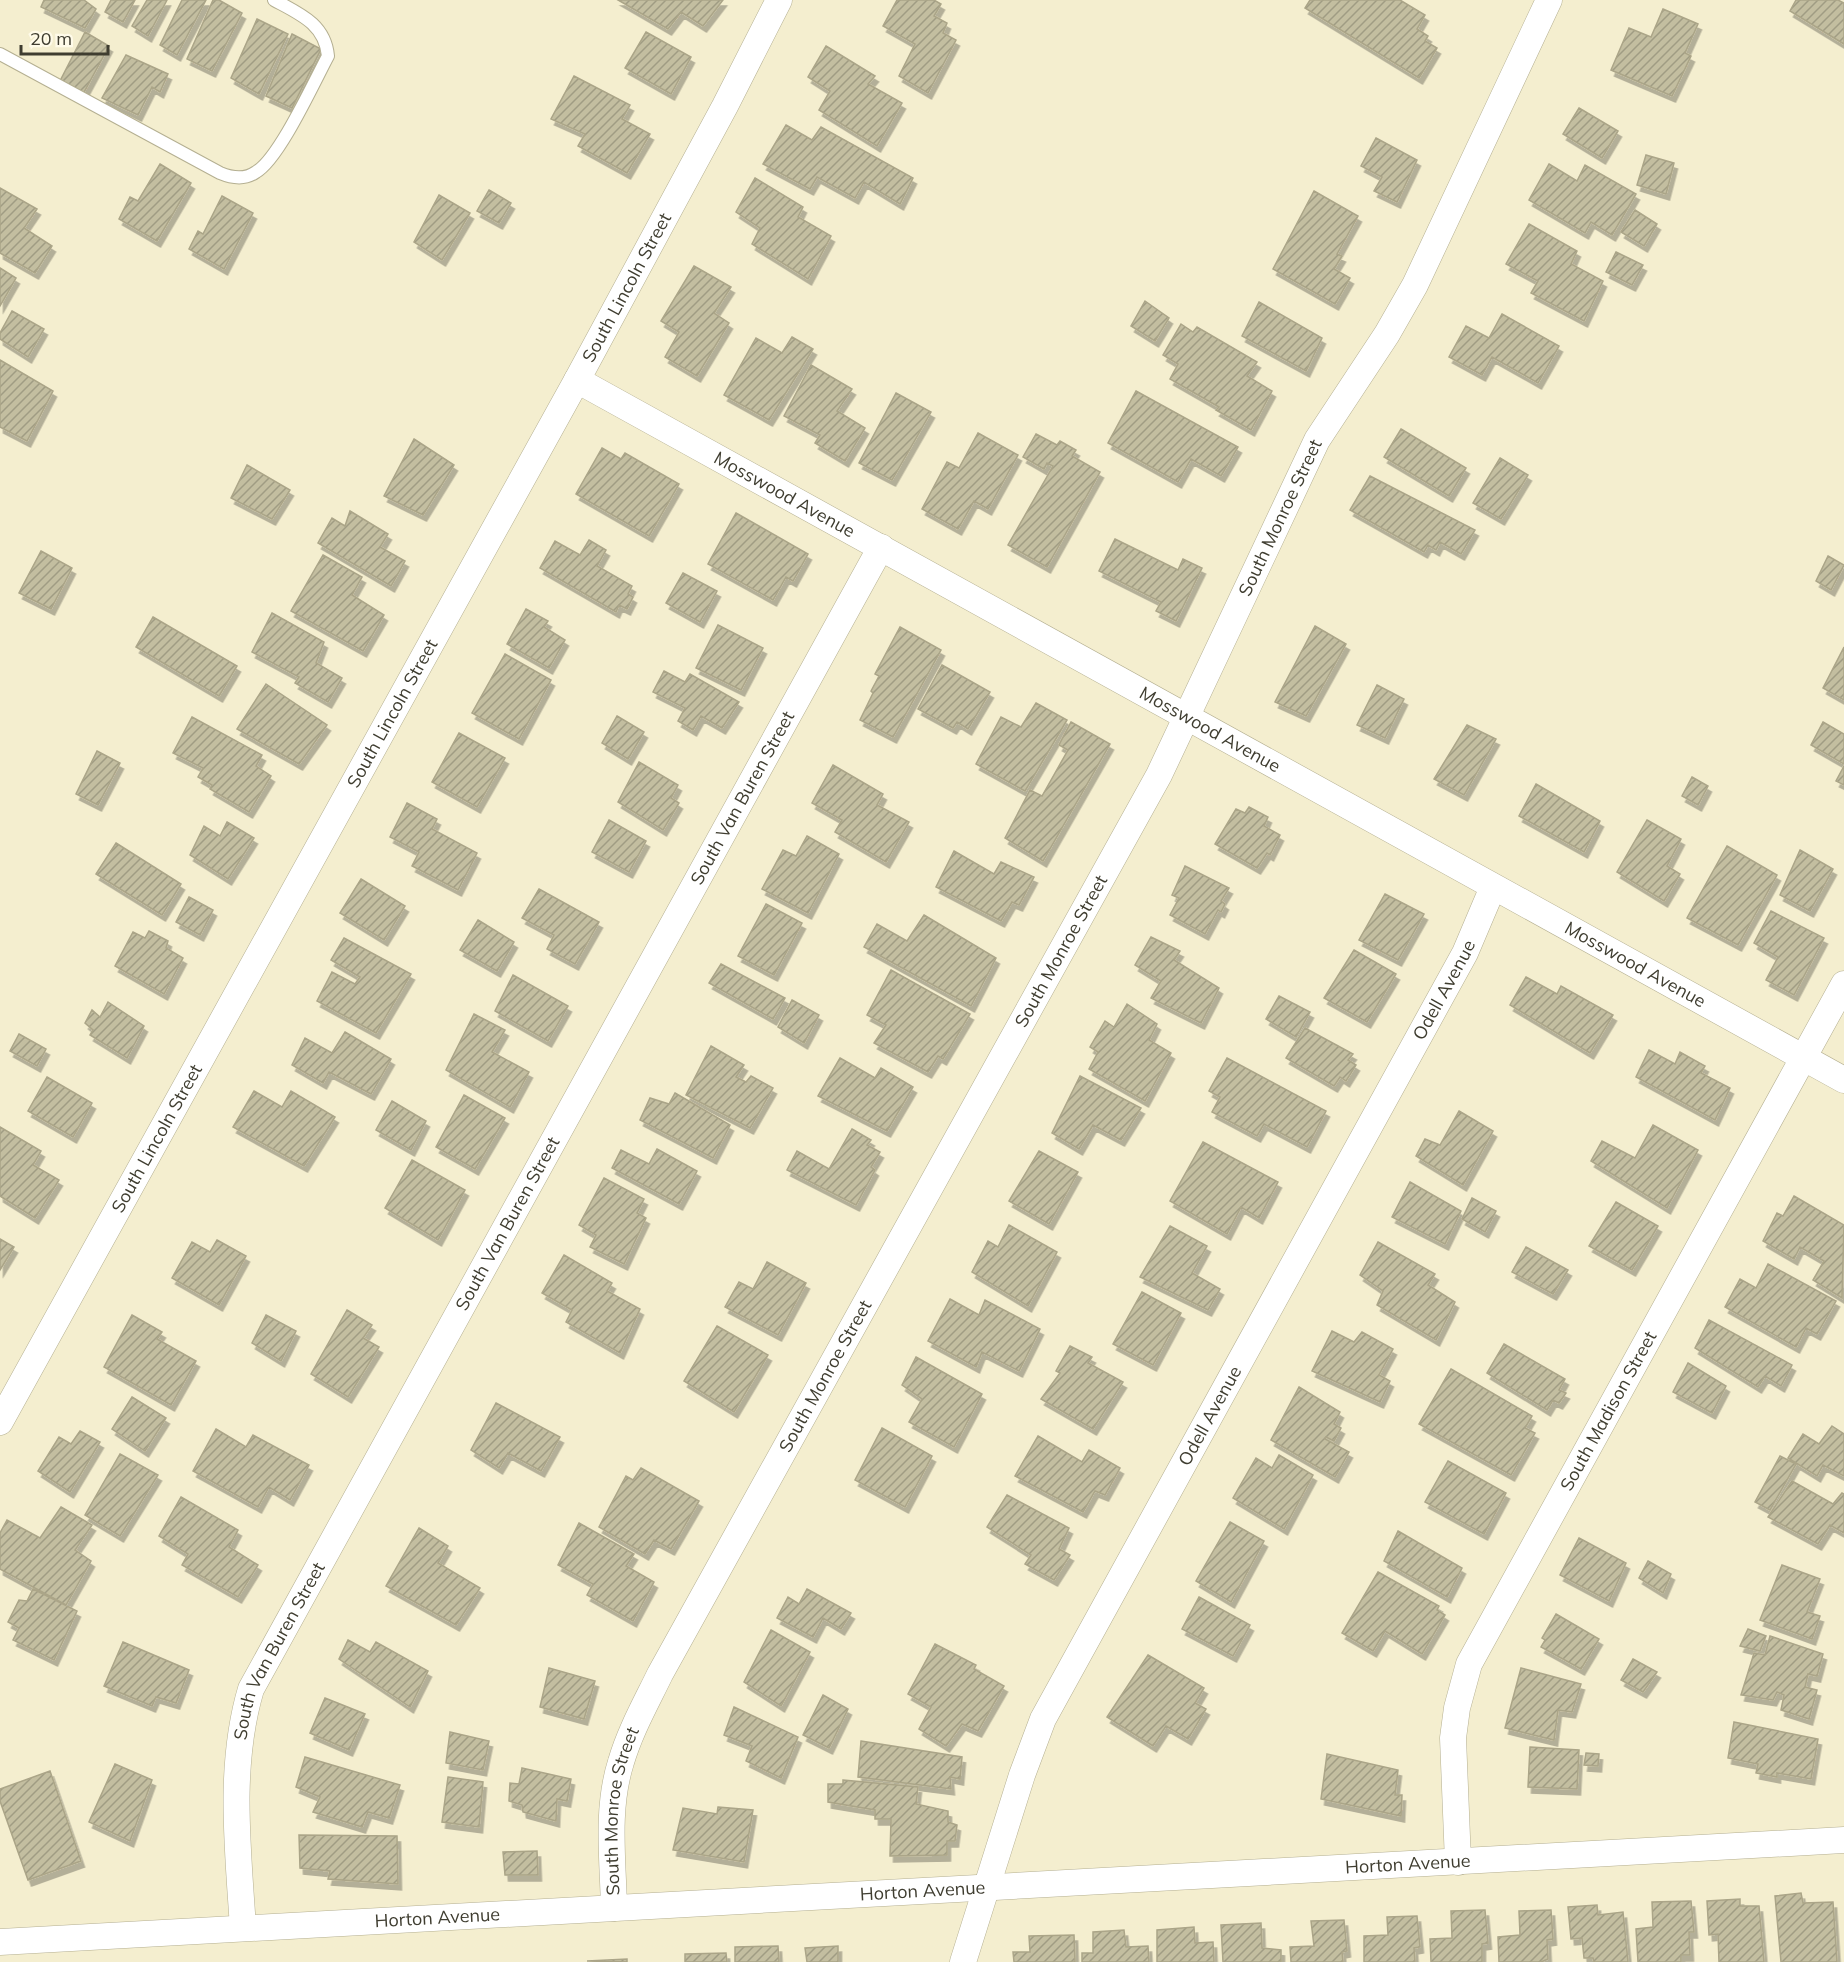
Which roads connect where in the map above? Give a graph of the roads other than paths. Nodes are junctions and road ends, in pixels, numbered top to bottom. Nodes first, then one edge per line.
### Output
1 (274, 0) edge
2 (779, 0) edge
3 (1548, 0) edge
4 (0, 54) edge
5 (576, 380) junction
6 (881, 547) junction
7 (1188, 718) junction
8 (1493, 887) junction
9 (1844, 984) edge
10 (1804, 1057) junction
11 (1844, 1080) edge
12 (0, 1422) edge
13 (1844, 1840) edge
14 (1458, 1862) junction
15 (988, 1887) junction
16 (614, 1908) junction
17 (243, 1929) junction
18 (0, 1942) edge
19 (963, 1962) edge

1 - 4 lane
2 - 5 street, South Lincoln Street
3 - 7 street, South Monroe Street
5 - 6 street, Mosswood Avenue
5 - 12 street, South Lincoln Street
6 - 7 street, Mosswood Avenue
6 - 17 street, South Van Buren Street
7 - 8 street, Mosswood Avenue
7 - 16 street, South Monroe Street
8 - 10 street, Mosswood Avenue
8 - 15 street, Odell Avenue
9 - 10 street, South Madison Street
10 - 11 street, Mosswood Avenue
10 - 14 street, South Madison Street
13 - 14 street, Horton Avenue
14 - 15 street, Horton Avenue
15 - 16 street, Horton Avenue
15 - 19 street, Odell Avenue
16 - 17 street, Horton Avenue
17 - 18 street, Horton Avenue

